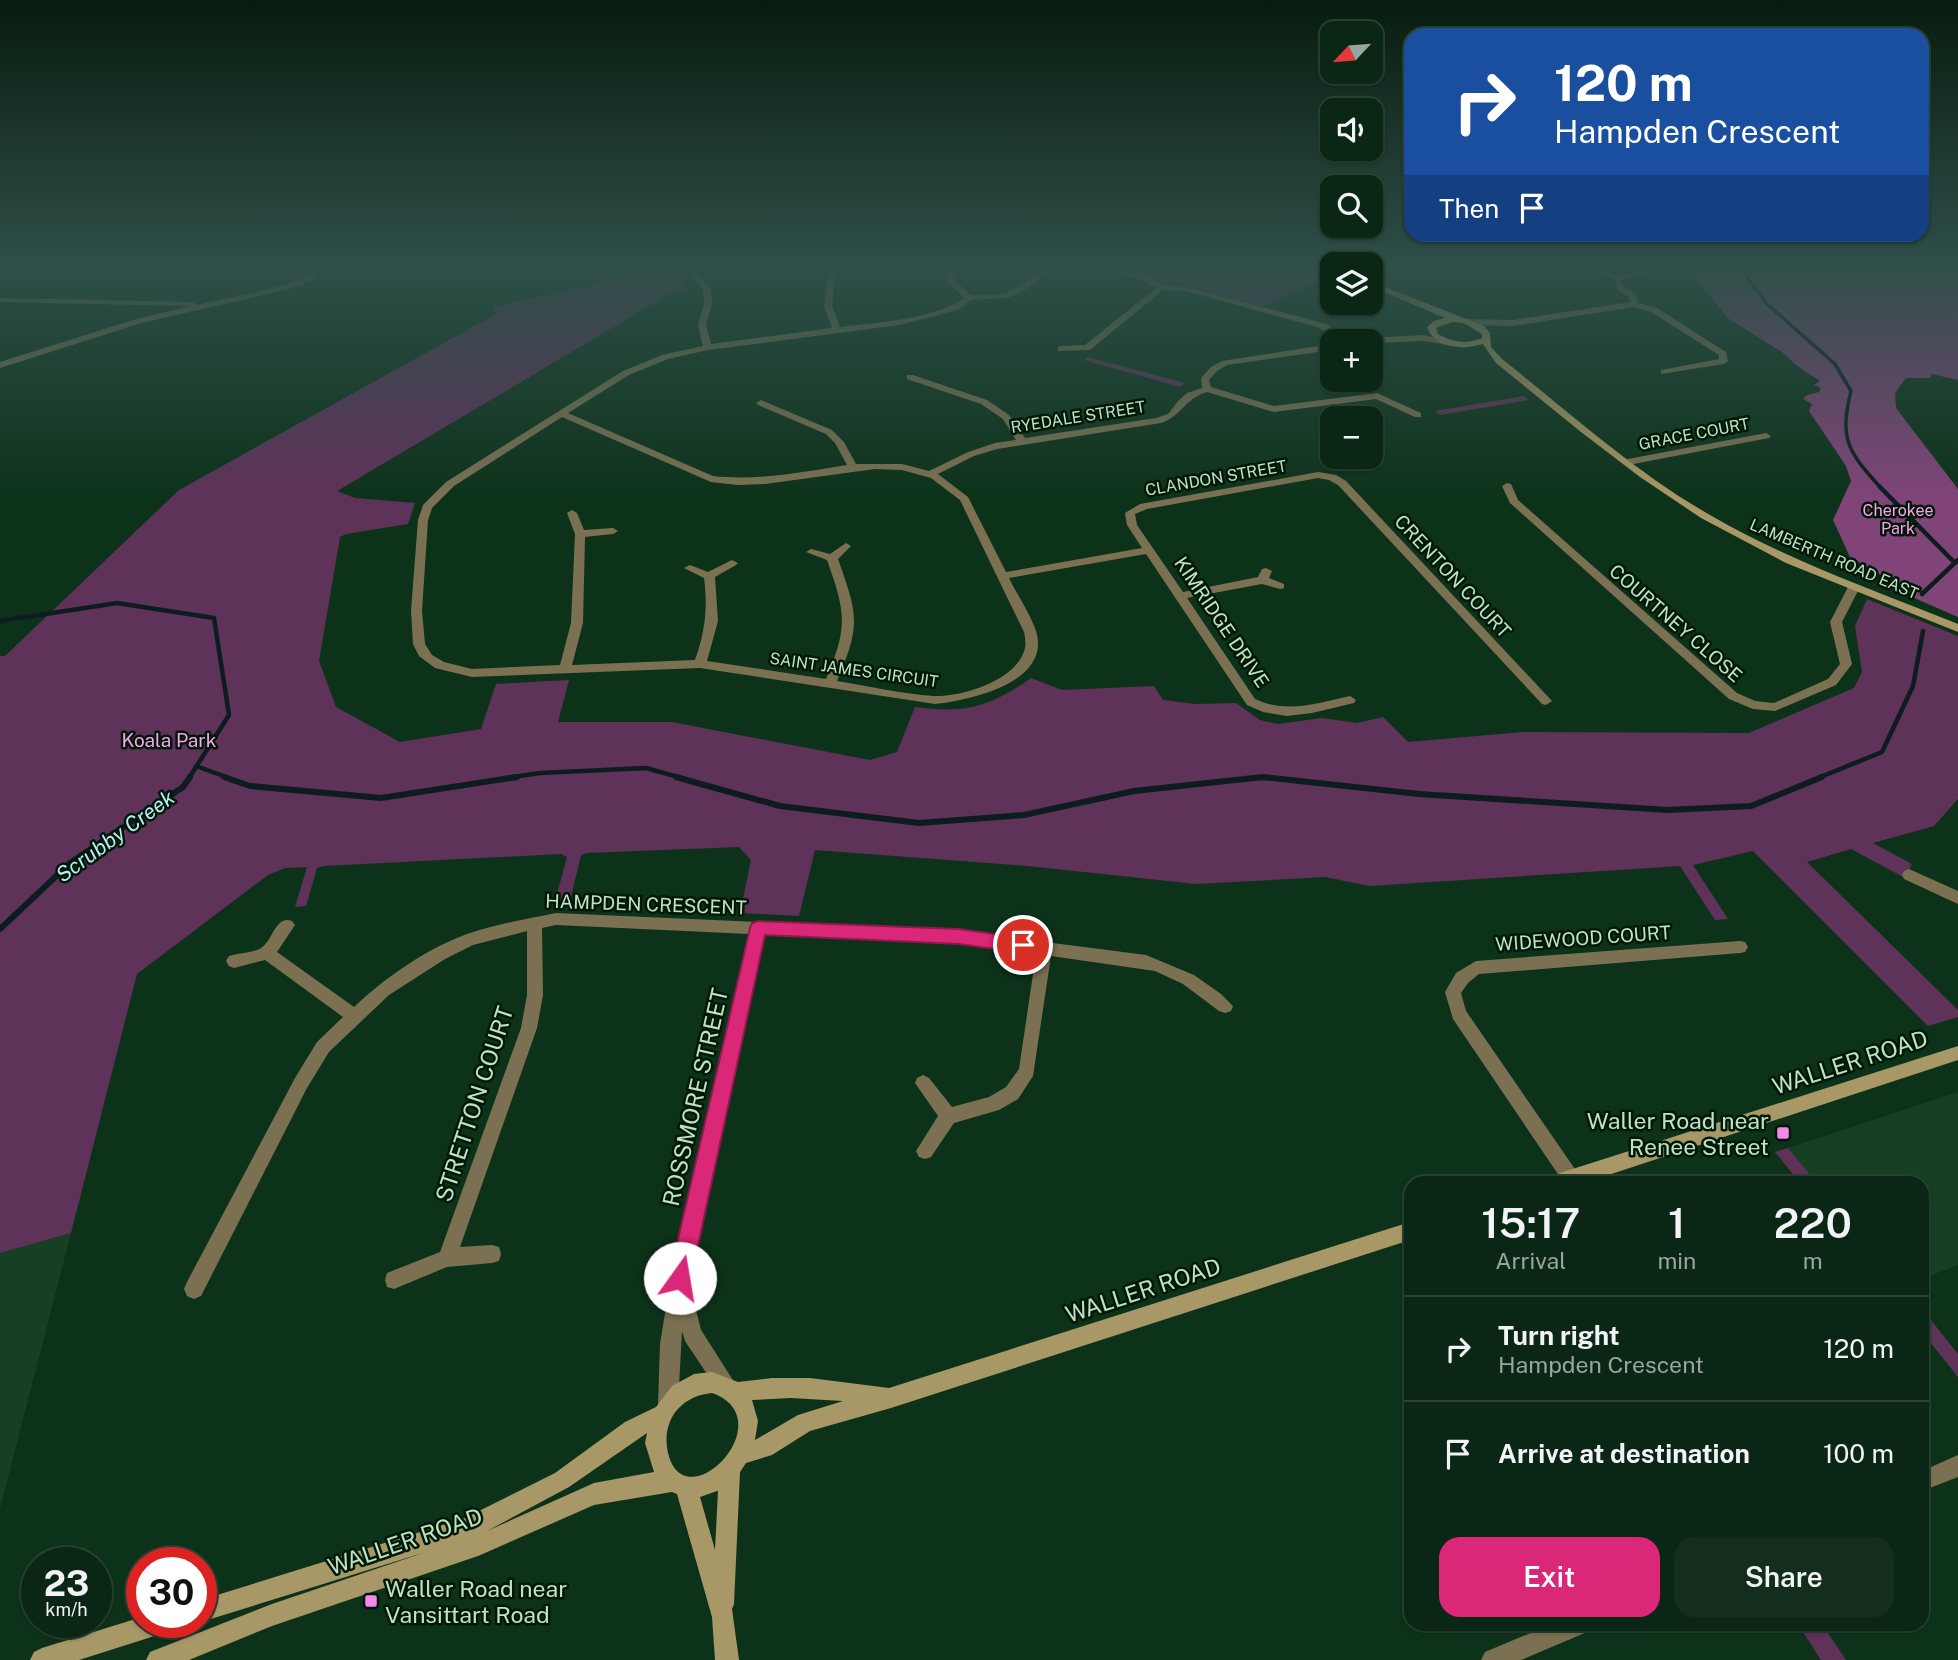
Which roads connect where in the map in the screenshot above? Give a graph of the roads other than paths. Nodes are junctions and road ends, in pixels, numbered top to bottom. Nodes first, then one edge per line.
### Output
1 (65, 344) edge
2 (727, 344) edge
3 (1091, 344) edge
4 (1456, 344) edge
5 (1486, 344) edge
6 (1708, 344) edge
7 (708, 347) joint
8 (1060, 349) dead end
9 (1320, 349) edge
10 (1499, 361) junction
11 (0, 365) edge
12 (1664, 372) dead end
13 (910, 377) dead end
14 (1207, 389) junction
15 (761, 403) dead end
16 (562, 414) junction
17 (1418, 415) dead end
18 (1766, 436) dead end
19 (1022, 441) junction
20 (1629, 462) junction
21 (853, 468) junction
22 (930, 474) junction
23 (1332, 477) joint
24 (1507, 486) dead end
25 (572, 513) dead end
26 (613, 531) dead end
27 (580, 534) junction
28 (846, 546) dead end
29 (1149, 550) junction
30 (811, 552) dead end
31 (832, 558) junction
32 (732, 563) dead end
33 (690, 568) dead end
34 (709, 576) junction
35 (1002, 576) junction
36 (1280, 586) dead end
37 (1854, 587) junction
38 (1180, 596) junction
39 (1958, 628) edge
40 (700, 664) junction
41 (565, 669) junction
42 (830, 683) junction
43 (1350, 700) dead end
44 (1546, 701) dead end
45 (1909, 875) dead end
46 (1958, 898) edge
47 (534, 922) junction
48 (288, 925) dead end
49 (758, 928) junction
50 (1740, 947) dead end
51 (1044, 948) junction
52 (267, 953) junction
53 (234, 961) dead end
54 (1225, 1006) dead end
55 (354, 1016) junction
56 (1958, 1054) edge
57 (923, 1083) dead end
58 (948, 1116) junction
59 (925, 1151) dead end
60 (1561, 1176) edge
61 (1580, 1176) edge
62 (1404, 1233) edge
63 (492, 1254) dead end
64 (447, 1258) junction
65 (680, 1278) junction
66 (394, 1280) dead end
67 (194, 1289) dead end
68 (731, 1391) junction
69 (891, 1398) junction
70 (665, 1410) junction
71 (736, 1462) junction
72 (1958, 1466) edge
73 (1929, 1478) edge
74 (679, 1483) junction
75 (217, 1606) edge
76 (723, 1617) junction
77 (1562, 1631) edge
78 (126, 1634) edge
79 (42, 1660) edge
80 (158, 1660) edge
81 (727, 1660) edge
82 (1493, 1660) edge

1 - 11 street
2 - 7 street, SAINT JAMES CIRCUIT
3 - 8 street
4 - 10 street, LAMBERTH ROAD EAST
5 - 10 street, LAMBERTH ROAD EAST
6 - 12 street
7 - 16 street, SAINT JAMES CIRCUIT
9 - 14 street, RYEDALE STREET
10 - 20 street, LAMBERTH ROAD EAST
13 - 19 street
14 - 17 street
14 - 19 street, RYEDALE STREET
15 - 21 street
16 - 21 street, SAINT JAMES CIRCUIT
16 - 41 street, SAINT JAMES CIRCUIT
18 - 20 street, GRACE COURT
19 - 22 street, RYEDALE STREET
20 - 37 street, LAMBERTH ROAD EAST
21 - 22 street, SAINT JAMES CIRCUIT
22 - 35 street, SAINT JAMES CIRCUIT
23 - 29 street, CLANDON STREET
23 - 44 street, CRENTON COURT
24 - 37 street, COURTNEY CLOSE
25 - 27 street
26 - 27 street
27 - 41 street
28 - 31 street
29 - 35 street
29 - 38 street, KIMRIDGE DRIVE
30 - 31 street
31 - 42 street
32 - 34 street
33 - 34 street
34 - 40 street
35 - 42 street, SAINT JAMES CIRCUIT
36 - 38 street
37 - 39 street, LAMBERTH ROAD EAST
38 - 43 street, KIMRIDGE DRIVE
40 - 41 street, SAINT JAMES CIRCUIT
40 - 42 street, SAINT JAMES CIRCUIT
45 - 46 street
47 - 49 street, HAMPDEN CRESCENT
47 - 55 street, HAMPDEN CRESCENT
47 - 64 street, STRETTON COURT
48 - 52 street
49 - 51 street, HAMPDEN CRESCENT
49 - 65 street, ROSSMORE STREET
50 - 60 street, WIDEWOOD COURT
51 - 54 street, HAMPDEN CRESCENT
51 - 58 street
52 - 53 street
52 - 55 street
55 - 67 street, HAMPDEN CRESCENT
56 - 61 street, WALLER ROAD
57 - 58 street
58 - 59 street
62 - 69 street, WALLER ROAD
63 - 64 street
64 - 66 street
65 - 68 street, ROSSMORE STREET
65 - 70 street, ROSSMORE STREET
68 - 69 street, WALLER ROAD
68 - 70 street, WALLER ROAD
68 - 71 street
69 - 71 street, WALLER ROAD
70 - 74 street
70 - 75 street, WALLER ROAD
71 - 74 street, WALLER ROAD
71 - 76 street
72 - 73 street
74 - 76 street
74 - 80 street, WALLER ROAD
76 - 81 street
77 - 82 street
78 - 79 street

